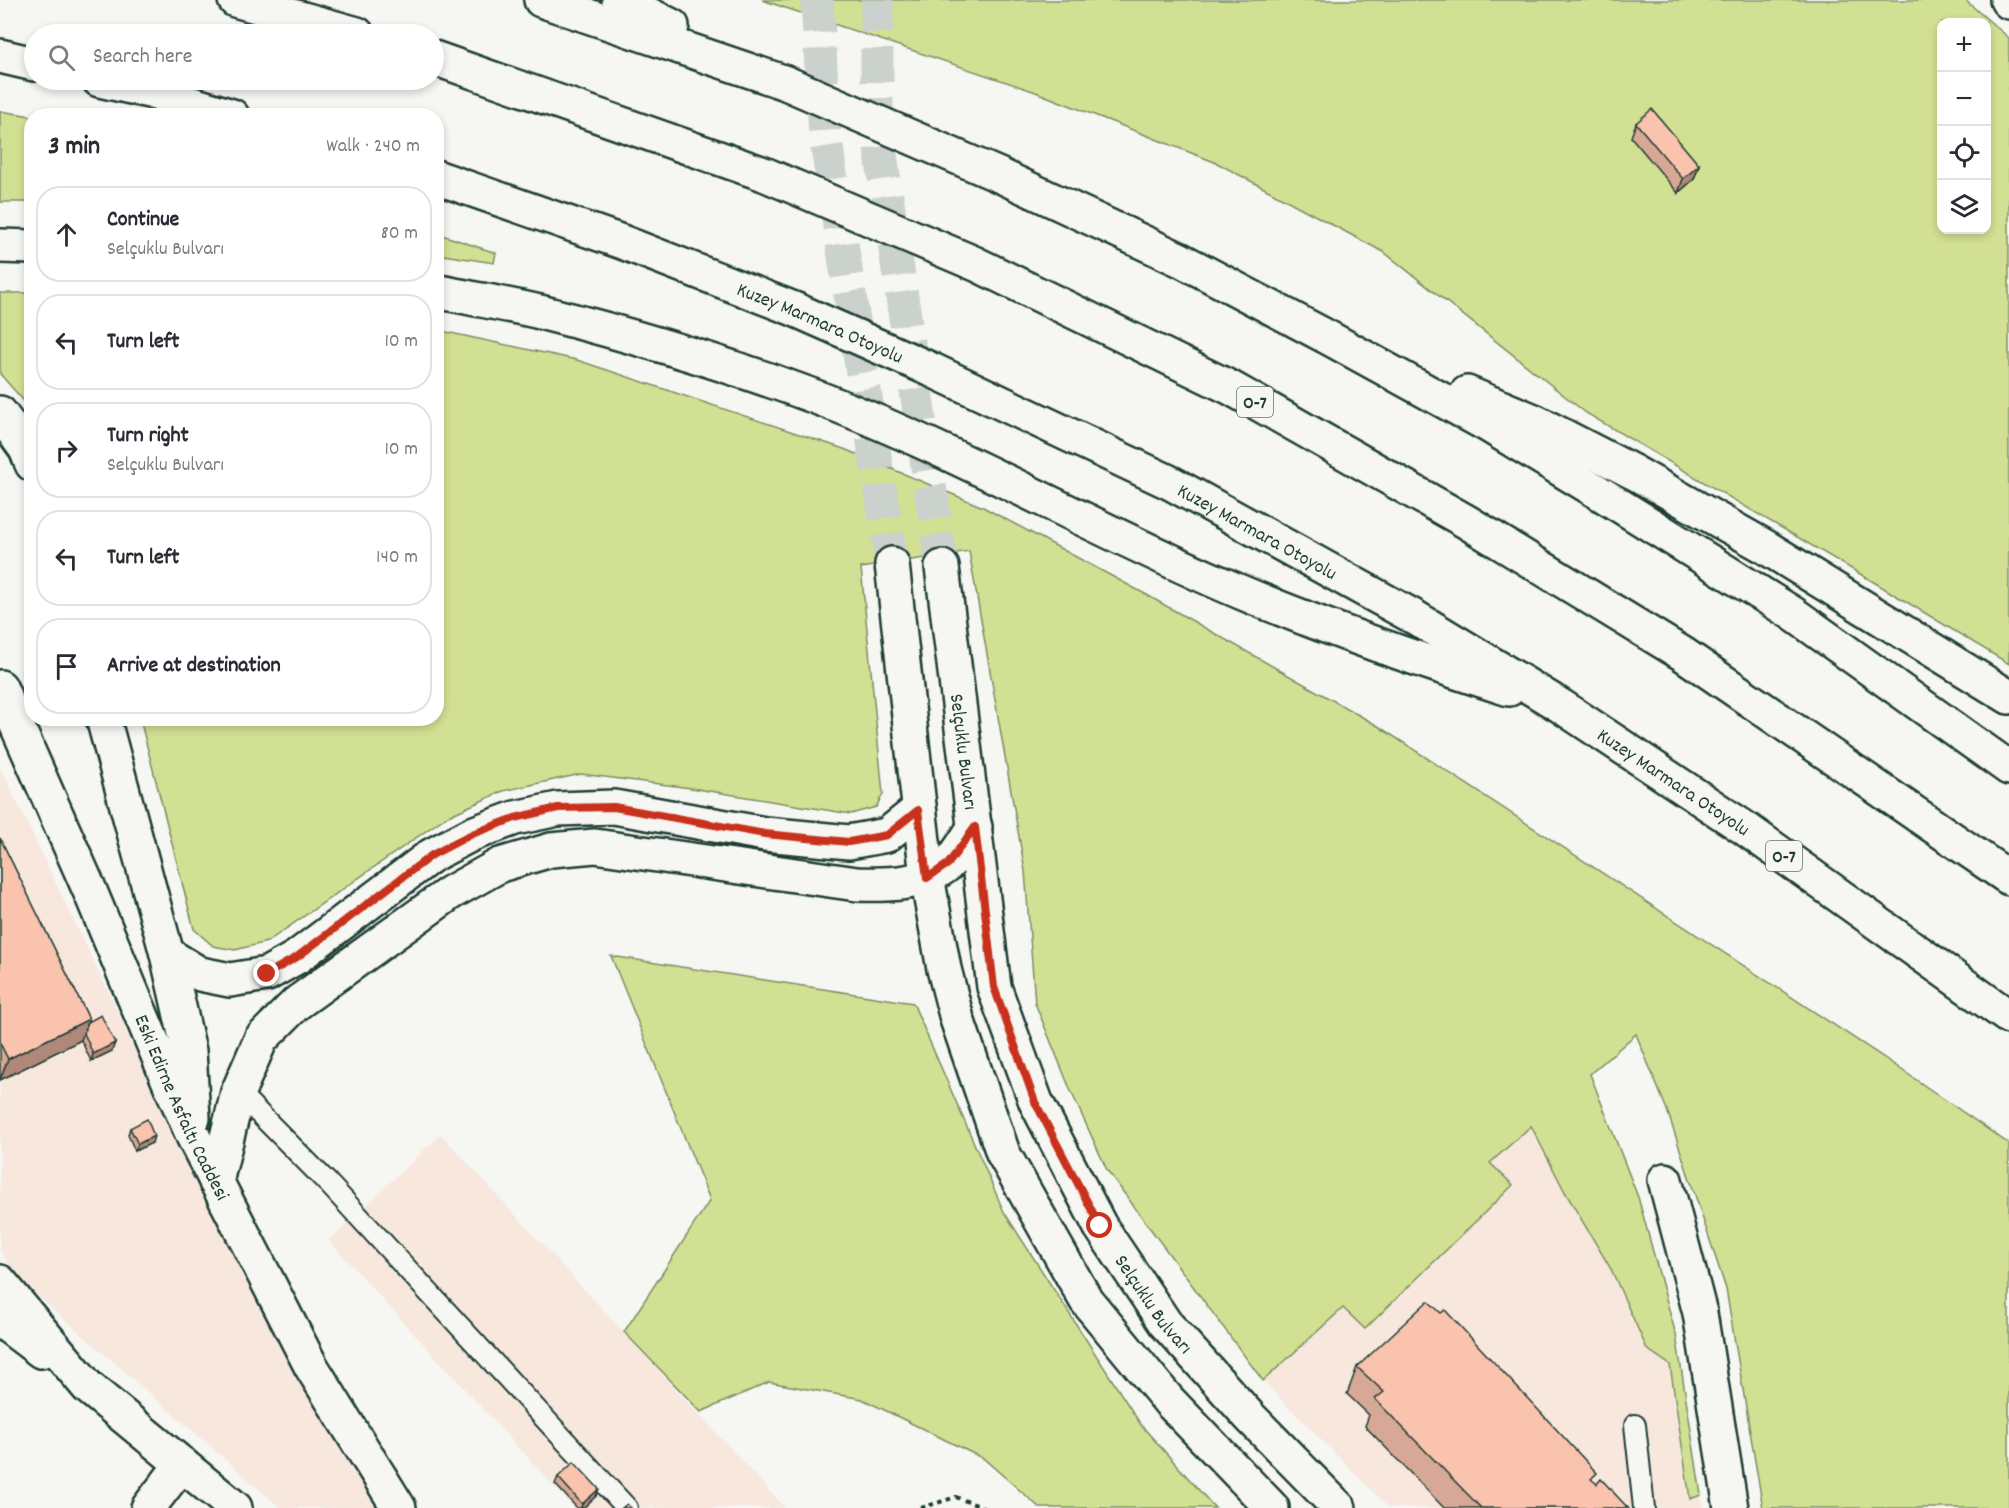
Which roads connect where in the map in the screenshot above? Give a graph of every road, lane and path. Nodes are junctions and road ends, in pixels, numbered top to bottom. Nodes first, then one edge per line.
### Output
1 (235, 0) edge
2 (541, 0) edge
3 (620, 0) edge
4 (321, 24) edge
5 (0, 56) edge
6 (24, 62) edge
7 (444, 62) edge
8 (786, 83) junction
9 (144, 90) edge
10 (206, 108) edge
11 (444, 180) edge
12 (0, 246) edge
13 (24, 247) edge
14 (444, 293) edge
15 (1329, 338) junction
16 (0, 414) edge
17 (24, 446) edge
18 (892, 564) tunnel mouth
19 (942, 567) tunnel mouth
20 (0, 687) edge
21 (2009, 697) edge
22 (1561, 705) junction
23 (105, 726) edge
24 (2009, 768) edge
25 (918, 810) junction
26 (975, 827) junction
27 (927, 878) junction
28 (2009, 878) edge
29 (167, 954) junction
30 (2009, 1017) edge
31 (238, 1092) junction
32 (194, 1138) junction
33 (1665, 1180) dead end
34 (216, 1182) junction
35 (0, 1282) edge
36 (0, 1320) edge
37 (87, 1387) junction
38 (1635, 1425) dead end
39 (182, 1464) junction
40 (148, 1508) edge
41 (235, 1508) edge
42 (399, 1508) edge
43 (627, 1508) edge
44 (921, 1508) edge
45 (984, 1508) edge
46 (1272, 1508) edge
47 (1339, 1508) edge
48 (1644, 1508) edge
49 (1731, 1508) edge

1 - 4 main road
2 - 8 main road
3 - 8 main road
5 - 6 main road
7 - 28 main road, O-7
8 - 15 main road
9 - 10 main road
11 - 22 main road, Kuzey Marmara Otoyolu / O-7
12 - 13 main road
14 - 22 main road
15 - 21 main road
15 - 24 main road
16 - 17 main road
18 - 25 main road
19 - 26 main road, Selçuklu Bulvarı
20 - 32 main road, Eski Edirne Asfaltı Caddesi
22 - 30 main road, Kuzey Marmara Otoyolu / O-7
23 - 29 main road
25 - 27 main road
25 - 29 main road
26 - 27 main road
26 - 47 main road, Selçuklu Bulvarı
27 - 31 main road
27 - 46 main road
29 - 32 main road
31 - 34 main road
31 - 43 lane
32 - 34 main road, Eski Edirne Asfaltı Caddesi
33 - 49 main road
34 - 42 main road, Eski Edirne Asfaltı Caddesi
35 - 37 main road
36 - 37 main road
37 - 39 main road
38 - 48 lane
39 - 40 main road
39 - 41 main road
44 - 45 path

